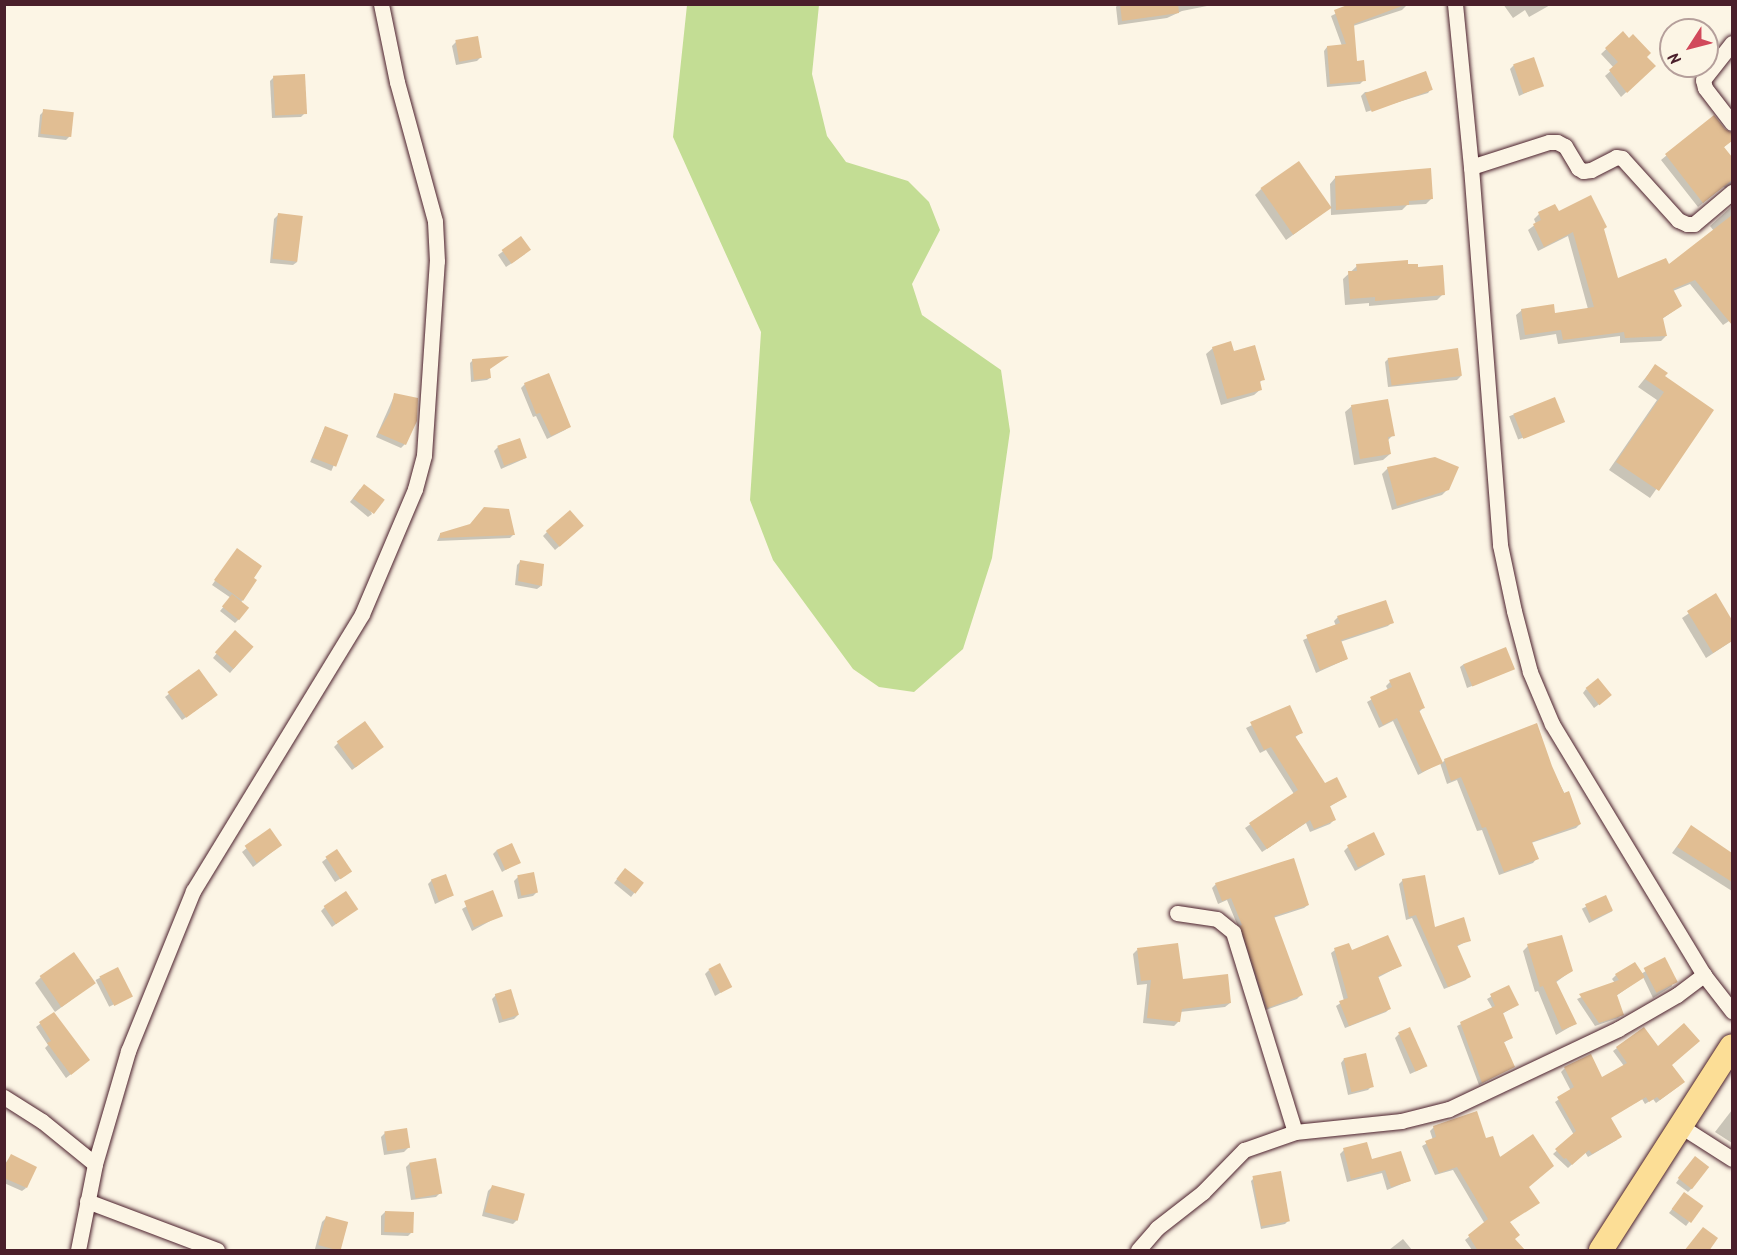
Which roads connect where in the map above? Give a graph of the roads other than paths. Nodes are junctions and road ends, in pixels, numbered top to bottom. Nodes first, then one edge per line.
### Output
1 (381, 4) edge
2 (1455, 4) edge
3 (1732, 43) edge
4 (1732, 123) edge
5 (1471, 167) junction
6 (1732, 192) edge
7 (1177, 913) dead end
8 (1704, 975) junction
9 (1732, 1011) edge
10 (1732, 1046) edge
11 (4, 1097) edge
12 (1682, 1127) junction
13 (1295, 1132) junction
14 (1732, 1159) edge
15 (95, 1164) junction
16 (87, 1201) junction
17 (78, 1251) edge
18 (217, 1251) edge
19 (1138, 1251) edge
20 (1601, 1251) edge

1 - 15 street
2 - 5 street
3 - 4 street
5 - 6 street
5 - 8 street
7 - 13 street
8 - 9 street
8 - 13 street
10 - 12 main road
11 - 15 street
12 - 14 street
12 - 20 main road
13 - 19 street
15 - 16 street
16 - 17 street
16 - 18 street

